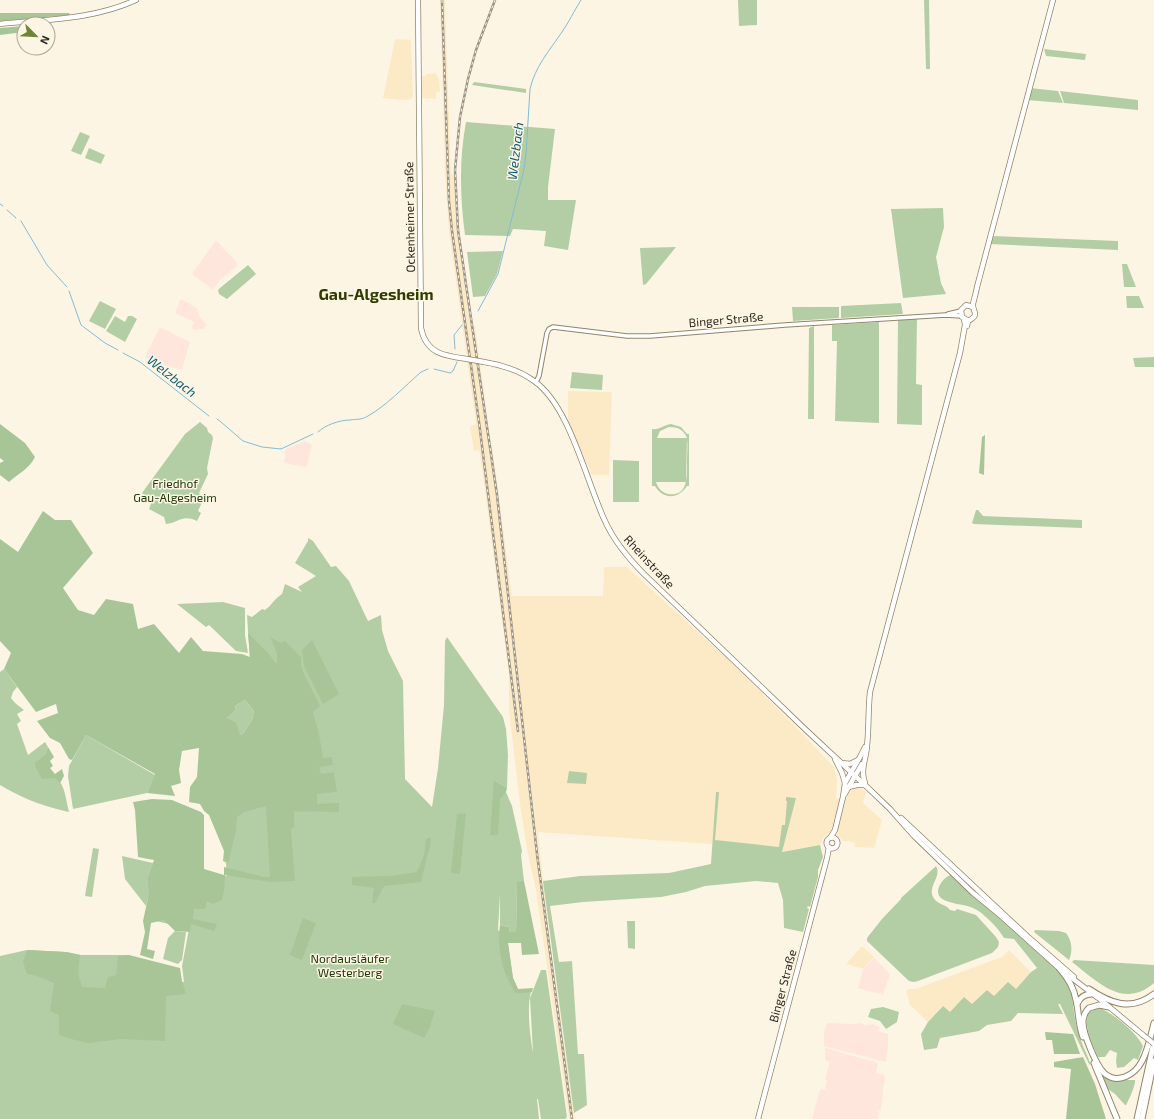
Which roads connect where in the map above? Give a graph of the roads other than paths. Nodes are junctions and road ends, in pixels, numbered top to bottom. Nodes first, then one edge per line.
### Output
1 (136, 0) edge
2 (418, 0) edge
3 (1053, 0) edge
4 (0, 24) edge
5 (971, 306) junction
6 (964, 316) junction
7 (467, 359) joint
8 (540, 369) junction
9 (531, 378) junction
10 (536, 382) junction
11 (868, 737) junction
12 (833, 756) junction
13 (860, 758) junction
14 (863, 762) junction
15 (842, 763) junction
16 (853, 774) junction
17 (845, 783) junction
18 (865, 785) junction
19 (848, 788) junction
20 (843, 797) junction
21 (890, 810) junction
22 (833, 838) junction
23 (831, 847) junction
24 (1060, 970) junction
25 (1090, 992) junction
26 (1154, 994) edge
27 (1077, 1004) junction
28 (1109, 1007) junction
29 (1154, 1023) edge
30 (1154, 1043) edge
31 (1154, 1061) edge
32 (758, 1119) edge
33 (1117, 1119) edge
34 (1137, 1119) edge
35 (1142, 1119) edge

1 - 4 main road
2 - 7 main road, Ockenheimer Straße
3 - 5 main road
5 - 6 main road
5 - 6 main road
6 - 8 street, Binger Straße
6 - 11 main road
7 - 9 main road, Rheinstraße, bridge
8 - 9 street
8 - 10 street, Binger Straße
9 - 10 main road, Rheinstraße
10 - 12 main road, Rheinstraße
11 - 13 main road
11 - 14 main road
12 - 15 main road, Rheinstraße
12 - 17 main road
13 - 15 main road
13 - 16 main road
14 - 16 main road
14 - 18 main road
15 - 16 main road, Rheinstraße
16 - 17 main road
16 - 18 main road, Rheinstraße
16 - 19 main road
17 - 20 main road
18 - 19 main road
18 - 21 main road, Rheinstraße
19 - 20 main road
20 - 22 main road
21 - 24 main road
21 - 25 main road
22 - 23 main road, Binger Straße
22 - 23 main road, Binger Straße
23 - 32 main road, Binger Straße
24 - 25 main road
24 - 27 highway
25 - 26 highway
25 - 27 highway
25 - 28 main road
27 - 33 highway
28 - 29 highway
28 - 30 main road, bridge
30 - 34 highway
31 - 35 highway

